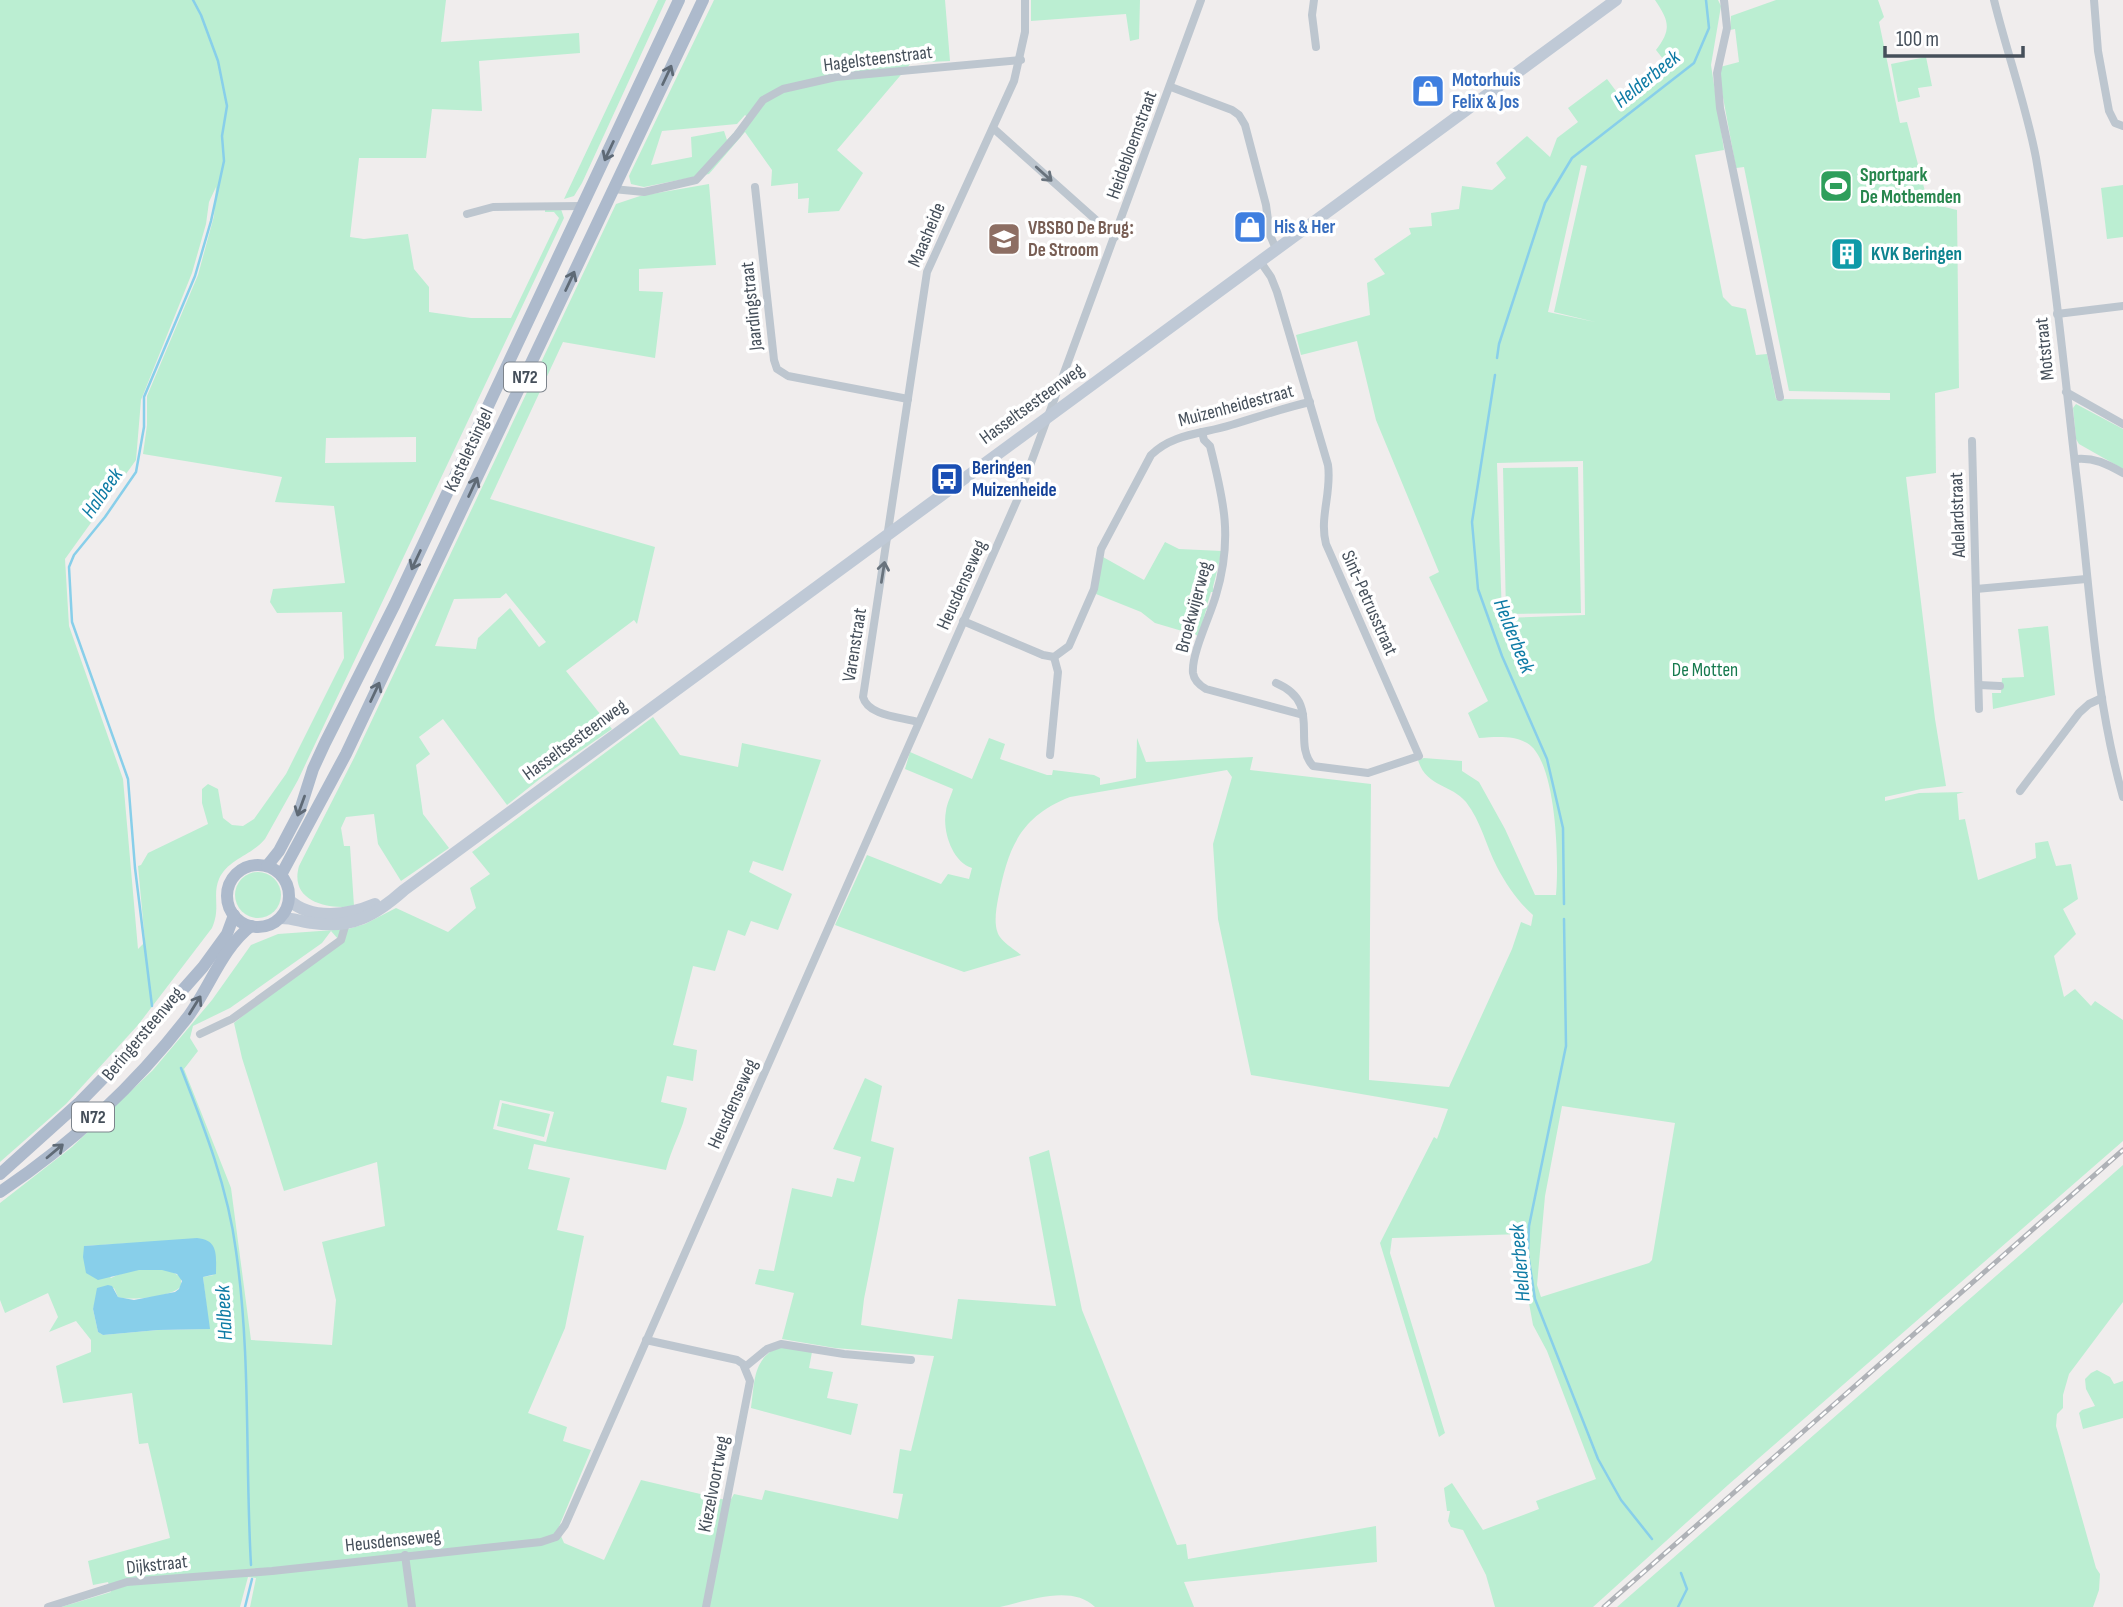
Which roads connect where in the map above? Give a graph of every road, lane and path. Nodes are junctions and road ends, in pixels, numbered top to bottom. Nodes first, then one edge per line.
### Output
1 (679, 0) edge
2 (703, 0) edge
3 (1025, 0) edge
4 (1201, 0) edge
5 (1314, 0) edge
6 (1616, 0) edge
7 (1724, 0) edge
8 (1994, 0) edge
9 (2094, 0) edge
10 (1316, 47) dead end
11 (1021, 60) junction
12 (1171, 87) junction
13 (2123, 126) edge
14 (993, 128) junction
15 (755, 187) dead end
16 (613, 189) junction
17 (583, 206) junction
18 (467, 214) dead end
19 (1115, 237) junction
20 (1276, 249) junction
21 (1260, 261) junction
22 (2123, 306) edge
23 (2057, 314) junction
24 (2066, 392) junction
25 (1780, 397) dead end
26 (908, 399) junction
27 (1310, 402) junction
28 (1046, 418) junction
29 (2123, 424) edge
30 (1202, 432) junction
31 (1972, 441) dead end
32 (2075, 458) junction
33 (2123, 473) edge
34 (889, 534) junction
35 (2086, 579) junction
36 (1976, 589) junction
37 (963, 621) junction
38 (1054, 657) junction
39 (1276, 683) dead end
40 (1979, 685) junction
41 (2000, 687) dead end
42 (2102, 698) junction
43 (1979, 709) dead end
44 (1303, 715) junction
45 (918, 722) junction
46 (1050, 755) dead end
47 (2020, 791) dead end
48 (2123, 797) edge
49 (267, 866) junction
50 (281, 875) junction
51 (404, 890) junction
52 (289, 900) junction
53 (234, 915) junction
54 (281, 918) junction
55 (346, 923) junction
56 (251, 926) junction
57 (208, 972) junction
58 (201, 1034) dead end
59 (0, 1174) edge
60 (0, 1192) edge
61 (646, 1340) junction
62 (911, 1360) dead end
63 (745, 1367) junction
64 (405, 1555) junction
65 (272, 1571) joint
66 (48, 1607) edge
67 (412, 1607) edge
68 (706, 1607) edge

1 -> 17 main road, Kasteletsingel / N72
16 -> 2 main road, Kasteletsingel / N72
3 - 11 street, Maasheide
4 - 12 street, Heidebloemstraat
5 - 10 street
6 - 20 street, Hasseltsesteenweg
7 - 25 street
8 - 23 street, Motstraat
9 - 13 street
11 - 14 street, Maasheide
11 - 16 street, Hagelsteenstraat
12 - 19 street, Heidebloemstraat
12 - 20 street
14 -> 19 street
14 - 26 street, Maasheide
15 - 26 street, Jaardingstraat
50 -> 16 main road, Kasteletsingel / N72
17 - 18 street
17 -> 49 main road, Kasteletsingel / N72
19 - 28 street, Heidebloemstraat
20 - 21 street, Hasseltsesteenweg
21 - 27 street, Sint-Petrusstraat
21 - 28 street, Hasseltsesteenweg
22 - 23 street
23 - 24 street, Motstraat
24 - 29 street
24 - 32 street, Motstraat
26 - 34 street, Maasheide
27 - 30 street, Muizenheidestraat
27 - 44 street, Sint-Petrusstraat
28 - 34 street, Hasseltsesteenweg
28 - 37 street, Heusdenseweg
30 - 38 street, Muizenheidestraat
30 - 44 street, Broekwijerweg
31 - 36 street, Adelardstraat
32 - 33 street
32 - 35 street, Motstraat
45 -> 34 street, Varenstraat
34 - 51 street, Hasseltsesteenweg
35 - 36 street
35 - 42 street, Motstraat
36 - 40 street, Adelardstraat
37 - 38 street
37 - 45 street, Heusdenseweg
38 - 46 street
39 - 44 street, Sint-Petrusstraat
40 - 41 street
40 - 43 street, Adelardstraat
42 - 47 street
42 - 48 street, Motstraat
45 - 61 street, Heusdenseweg
49 - 50 main road
49 - 53 main road
50 - 52 main road
51 - 52 street, Hasseltsesteenweg
51 - 55 street, Hasseltsesteenweg
52 - 54 main road
53 - 56 main road
53 - 57 main road, N72
54 - 55 street, Hasseltsesteenweg
54 - 56 main road, Hasseltsesteenweg
55 - 58 street
56 - 57 main road, N72
57 - 59 main road, Beringersteenweg / N72
60 -> 57 main road, Beringersteenweg / N72
61 - 63 street
61 - 64 street, Heusdenseweg
62 - 63 street
63 - 68 street, Kiezelvoortweg
64 - 65 street, Heusdenseweg
64 - 67 street
65 - 66 street, Dijkstraat

